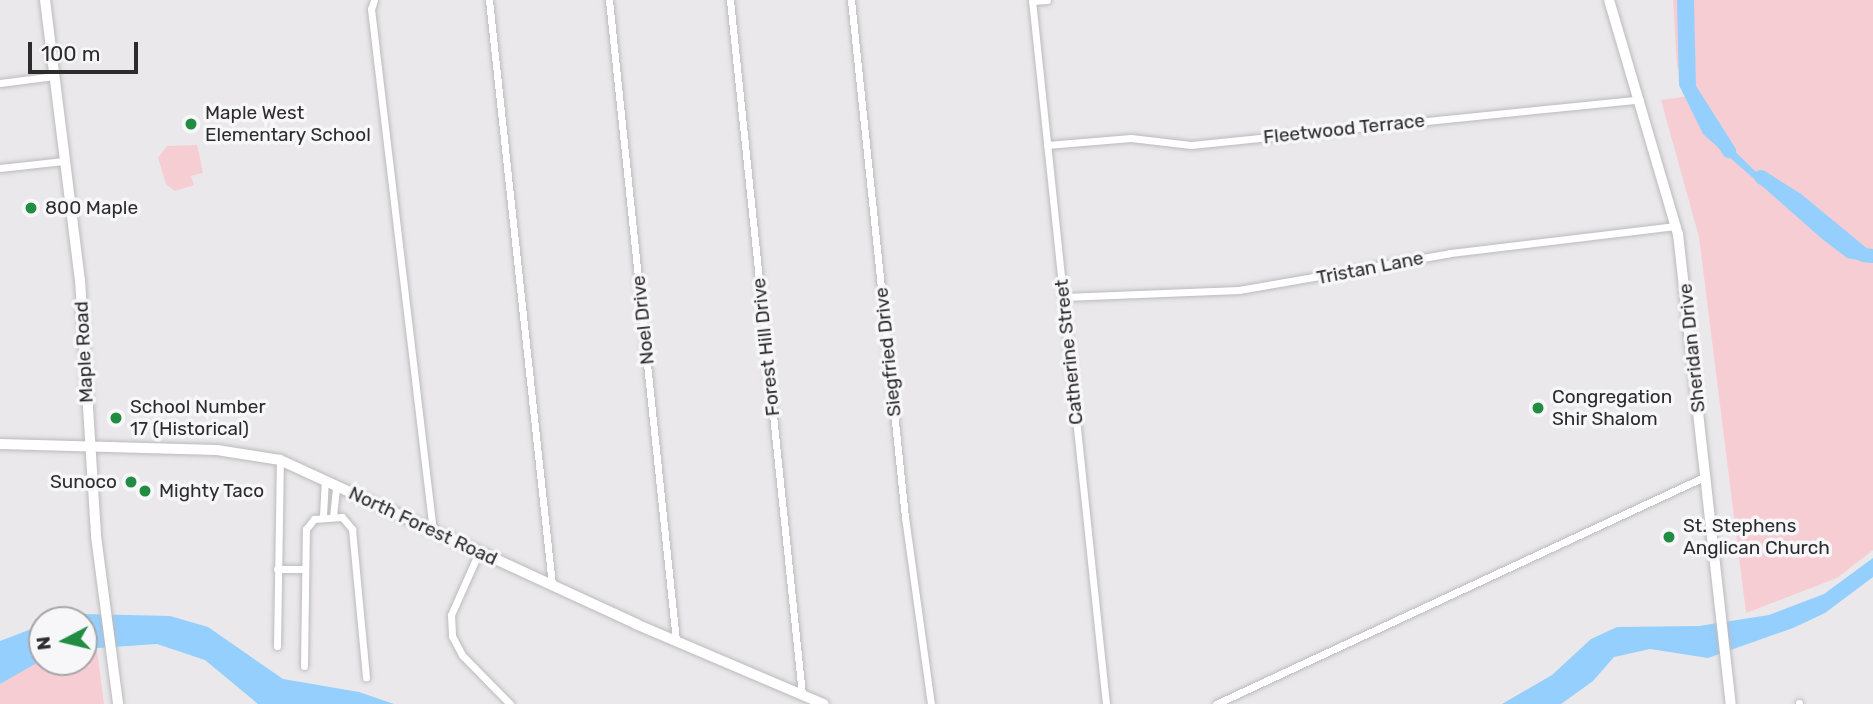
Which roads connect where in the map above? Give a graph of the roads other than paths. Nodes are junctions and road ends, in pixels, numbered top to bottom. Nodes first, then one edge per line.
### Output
1 (45, 0) edge
2 (374, 0) edge
3 (489, 0) edge
4 (609, 0) edge
5 (730, 0) edge
6 (851, 0) edge
7 (1047, 0) edge
8 (1609, 0) edge
9 (1032, 1) edge
10 (55, 76) junction
11 (0, 83) edge
12 (1641, 99) junction
13 (1047, 145) junction
14 (64, 161) junction
15 (0, 168) edge
16 (1676, 226) junction
17 (1064, 297) junction
18 (0, 444) edge
19 (90, 445) junction
20 (280, 460) junction
21 (1706, 476) junction
22 (326, 482) junction
23 (336, 486) junction
24 (323, 516) junction
25 (333, 517) junction
26 (433, 530) junction
27 (480, 552) junction
28 (277, 569) junction
29 (305, 569) junction
30 (552, 585) junction
31 (676, 641) junction
32 (277, 646) dead end
33 (304, 666) dead end
34 (366, 677) dead end
35 (802, 694) junction
36 (118, 704) edge
37 (510, 704) edge
38 (824, 704) edge
39 (931, 704) edge
40 (1106, 704) edge
41 (1216, 704) edge
42 (1731, 704) edge

1 - 10 street, Maple Road
2 - 26 street
3 - 30 street
4 - 31 street, Noel Drive
5 - 35 street, Forest Hill Drive
6 - 39 street, Siegfried Drive
7 - 9 street
8 - 12 main road, Sheridan Drive
9 - 13 street, Catherine Street
10 - 11 street
10 - 14 street, Maple Road
12 - 13 street, Fleetwood Terrace
12 - 16 main road, Sheridan Drive
13 - 17 street, Catherine Street
14 - 15 street
14 - 19 street, Maple Road
16 - 17 street, Tristan Lane
16 - 21 main road, Sheridan Drive
17 - 40 street, Catherine Street
18 - 19 street, North Forest Road
19 - 20 street, North Forest Road
19 - 36 street, Maple Road
20 - 22 street, North Forest Road
20 - 28 street
21 - 41 street
21 - 42 main road, Sheridan Drive
22 - 23 street, North Forest Road
22 - 24 street
23 - 25 street
23 - 26 street, North Forest Road
24 - 25 street
24 - 29 street
25 - 34 street
26 - 27 street, North Forest Road
27 - 30 street, North Forest Road
27 - 37 street
28 - 29 street
28 - 32 street
29 - 33 street
30 - 31 street, North Forest Road
31 - 35 street, North Forest Road
35 - 38 street, North Forest Road

